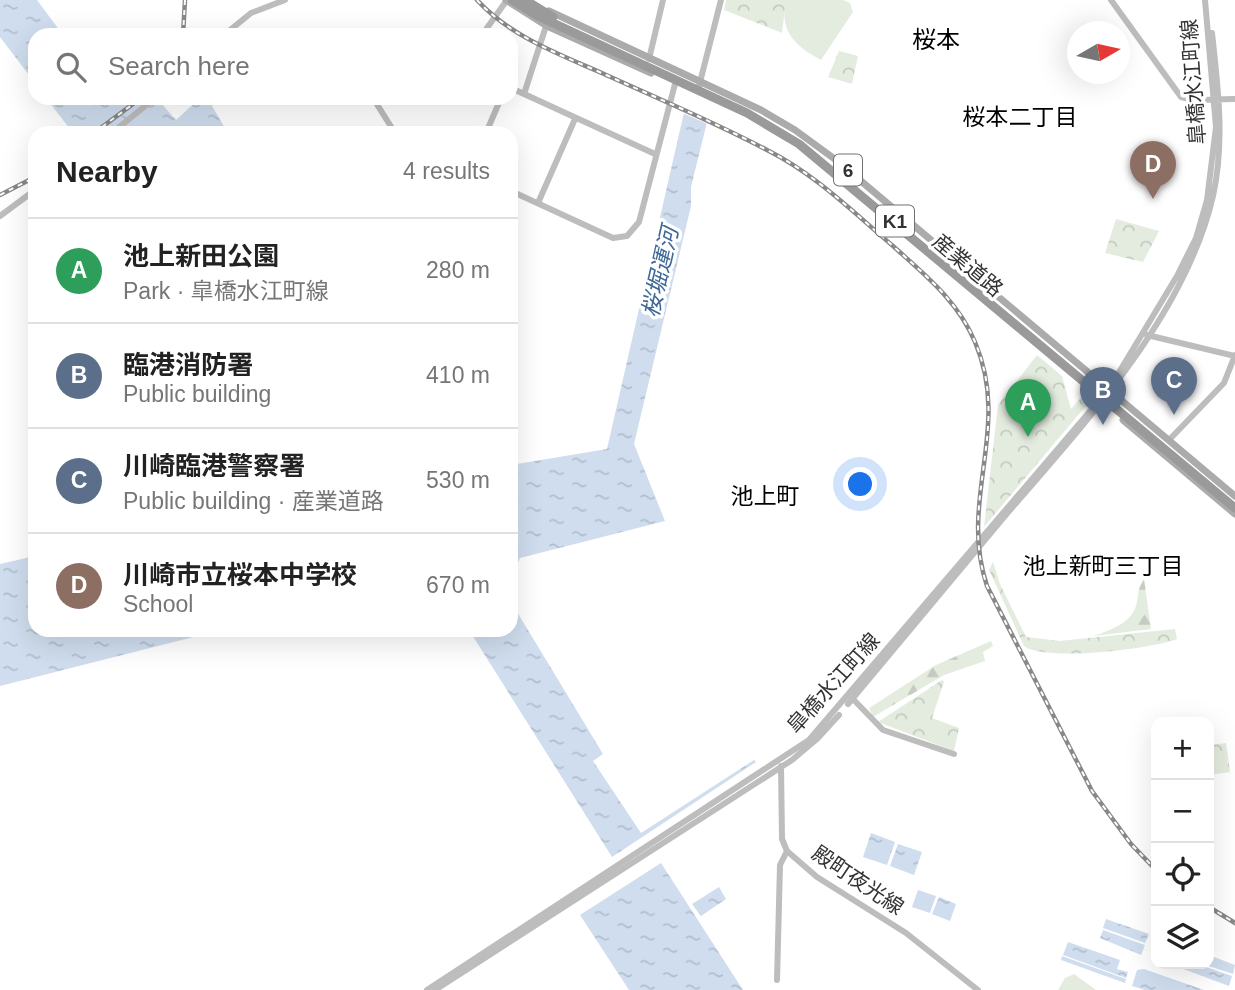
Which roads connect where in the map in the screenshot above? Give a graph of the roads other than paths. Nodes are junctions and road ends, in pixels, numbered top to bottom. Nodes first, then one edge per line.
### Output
1 (285, 0) edge
2 (508, 0) edge
3 (525, 0) edge
4 (532, 0) edge
5 (663, 0) edge
6 (721, 0) edge
7 (1111, 0) edge
8 (1207, 0) edge
9 (549, 11) junction
10 (547, 26) junction
11 (232, 28) edge
12 (487, 28) edge
13 (649, 59) junction
14 (700, 82) junction
15 (675, 84) junction
16 (518, 92) edge
17 (524, 94) junction
18 (696, 94) junction
19 (1235, 99) edge
20 (1217, 100) junction
21 (146, 105) edge
22 (378, 105) edge
23 (498, 105) edge
24 (575, 119) junction
25 (121, 126) edge
26 (391, 126) edge
27 (489, 126) edge
28 (655, 154) junction
29 (518, 194) edge
30 (28, 195) edge
31 (882, 199) junction
32 (538, 203) junction
33 (875, 209) junction
34 (895, 210) junction
35 (0, 216) edge
36 (892, 224) junction
37 (1014, 311) junction
38 (1009, 323) junction
39 (1147, 335) junction
40 (1235, 356) edge
41 (1111, 390) junction
42 (1101, 401) junction
43 (1169, 440) junction
44 (1235, 496) edge
45 (1235, 502) edge
46 (1235, 508) edge
47 (1235, 514) edge
48 (851, 697) junction
49 (954, 754) dead end
50 (781, 763) junction
51 (787, 851) junction
52 (778, 981) dead end
53 (427, 990) edge
54 (435, 990) edge
55 (978, 990) edge

1 - 11 street
2 - 10 main road, 産業道路 / 6
2 - 12 street
2 - 46 highway, K1, bridge
3 - 45 highway, K1, bridge
4 - 9 main road, 産業道路 / 6
5 - 13 street
6 - 14 street
7 - 20 street
8 - 20 street, 皐橋水江町線
9 - 10 street
9 - 13 main road, 産業道路 / 6
10 - 15 main road, 産業道路 / 6
10 - 17 street
13 - 14 main road, 産業道路 / 6
14 - 18 street
14 - 31 main road, 産業道路 / 6
15 - 18 main road, 産業道路 / 6
15 - 28 street
16 - 17 street
17 - 24 street
18 - 33 main road, 産業道路 / 6
19 - 20 street
20 - 39 street, 皐橋水江町線
20 - 41 street, 皐橋水江町線
21 - 25 street
22 - 26 street
23 - 27 street
24 - 28 street
24 - 32 street
28 - 32 street
29 - 32 street
30 - 35 street
31 - 33 street
31 - 34 main road, 産業道路 / 6
33 - 36 main road, 産業道路 / 6
34 - 36 street
34 - 37 main road, 産業道路 / 6
36 - 38 main road, 産業道路 / 6
37 - 38 street
37 - 41 main road, 産業道路 / 6
38 - 42 main road, 産業道路 / 6
39 - 40 street
39 - 41 street, 皐橋水江町線
40 - 43 street
41 - 42 street, 皐橋水江町線
41 - 43 main road, 産業道路 / 6
42 - 47 main road, 産業道路 / 6
42 - 48 street, 皐橋水江町線
42 - 48 street, 皐橋水江町線
43 - 44 main road, 産業道路 / 6
48 - 49 street
48 - 50 street, 皐橋水江町線
50 - 51 street, 殿町夜光線
50 - 53 street, 皐橋水江町線
50 - 54 street, 皐橋水江町線
51 - 52 street
51 - 55 street, 殿町夜光線

